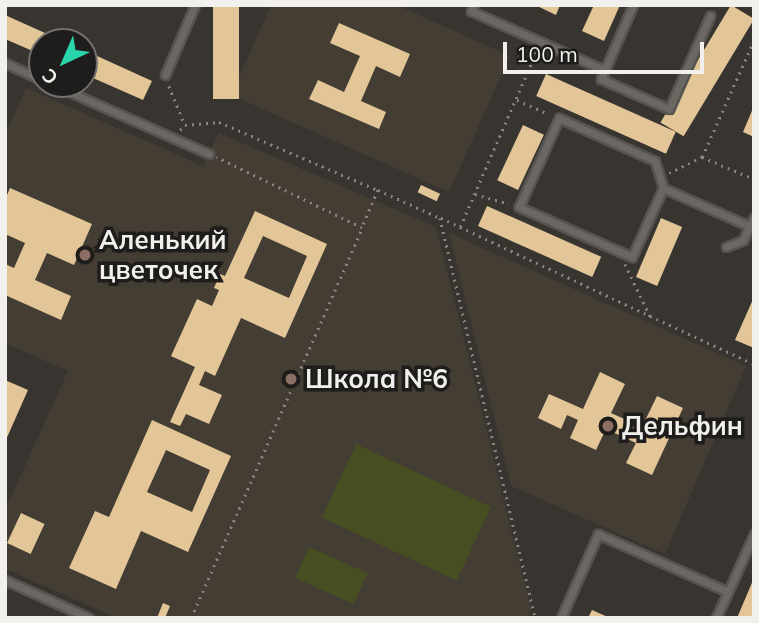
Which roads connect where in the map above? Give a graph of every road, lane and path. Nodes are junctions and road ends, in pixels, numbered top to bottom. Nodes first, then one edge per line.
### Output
1 (195, 5) edge
2 (474, 5) edge
3 (633, 5) edge
4 (710, 16) dead end
5 (754, 40) edge
6 (541, 42) junction
7 (5, 63) edge
8 (604, 70) junction
9 (28, 73) edge
10 (165, 75) joint
11 (84, 98) edge
12 (516, 99) junction
13 (559, 118) junction
14 (185, 125) junction
15 (174, 138) junction
16 (209, 154) joint
17 (702, 157) junction
18 (660, 177) junction
19 (754, 179) edge
20 (663, 188) junction
21 (378, 190) junction
22 (475, 194) junction
23 (519, 207) junction
24 (754, 217) edge
25 (440, 218) junction
26 (749, 226) junction
27 (460, 227) junction
28 (362, 228) junction
29 (726, 247) dead end
30 (619, 251) junction
31 (650, 316) junction
32 (754, 364) edge
33 (754, 534) edge
34 (5, 580) edge
35 (728, 592) junction
36 (89, 618) edge
37 (191, 618) edge
38 (535, 618) edge
39 (561, 618) edge
40 (716, 618) edge

1 - 10 lane
2 - 6 lane
3 - 8 lane
4 - 8 lane
5 - 17 path
6 - 8 lane
6 - 12 path
7 - 9 lane
10 - 14 path
11 - 15 lane
12 - 13 path
12 - 22 path
13 - 18 lane
13 - 23 lane
14 - 15 path
14 - 21 path
15 - 16 lane
16 - 28 path
17 - 18 path
17 - 19 path
18 - 20 lane
20 - 26 lane
20 - 30 lane
21 - 25 path
21 - 28 path
22 - 23 path
22 - 27 path
23 - 30 lane
24 - 26 lane
25 - 27 path
25 - 38 path
26 - 29 lane
27 - 31 path
28 - 37 path
30 - 31 path
31 - 32 path
33 - 35 lane
34 - 36 lane
35 - 39 lane
35 - 40 lane

